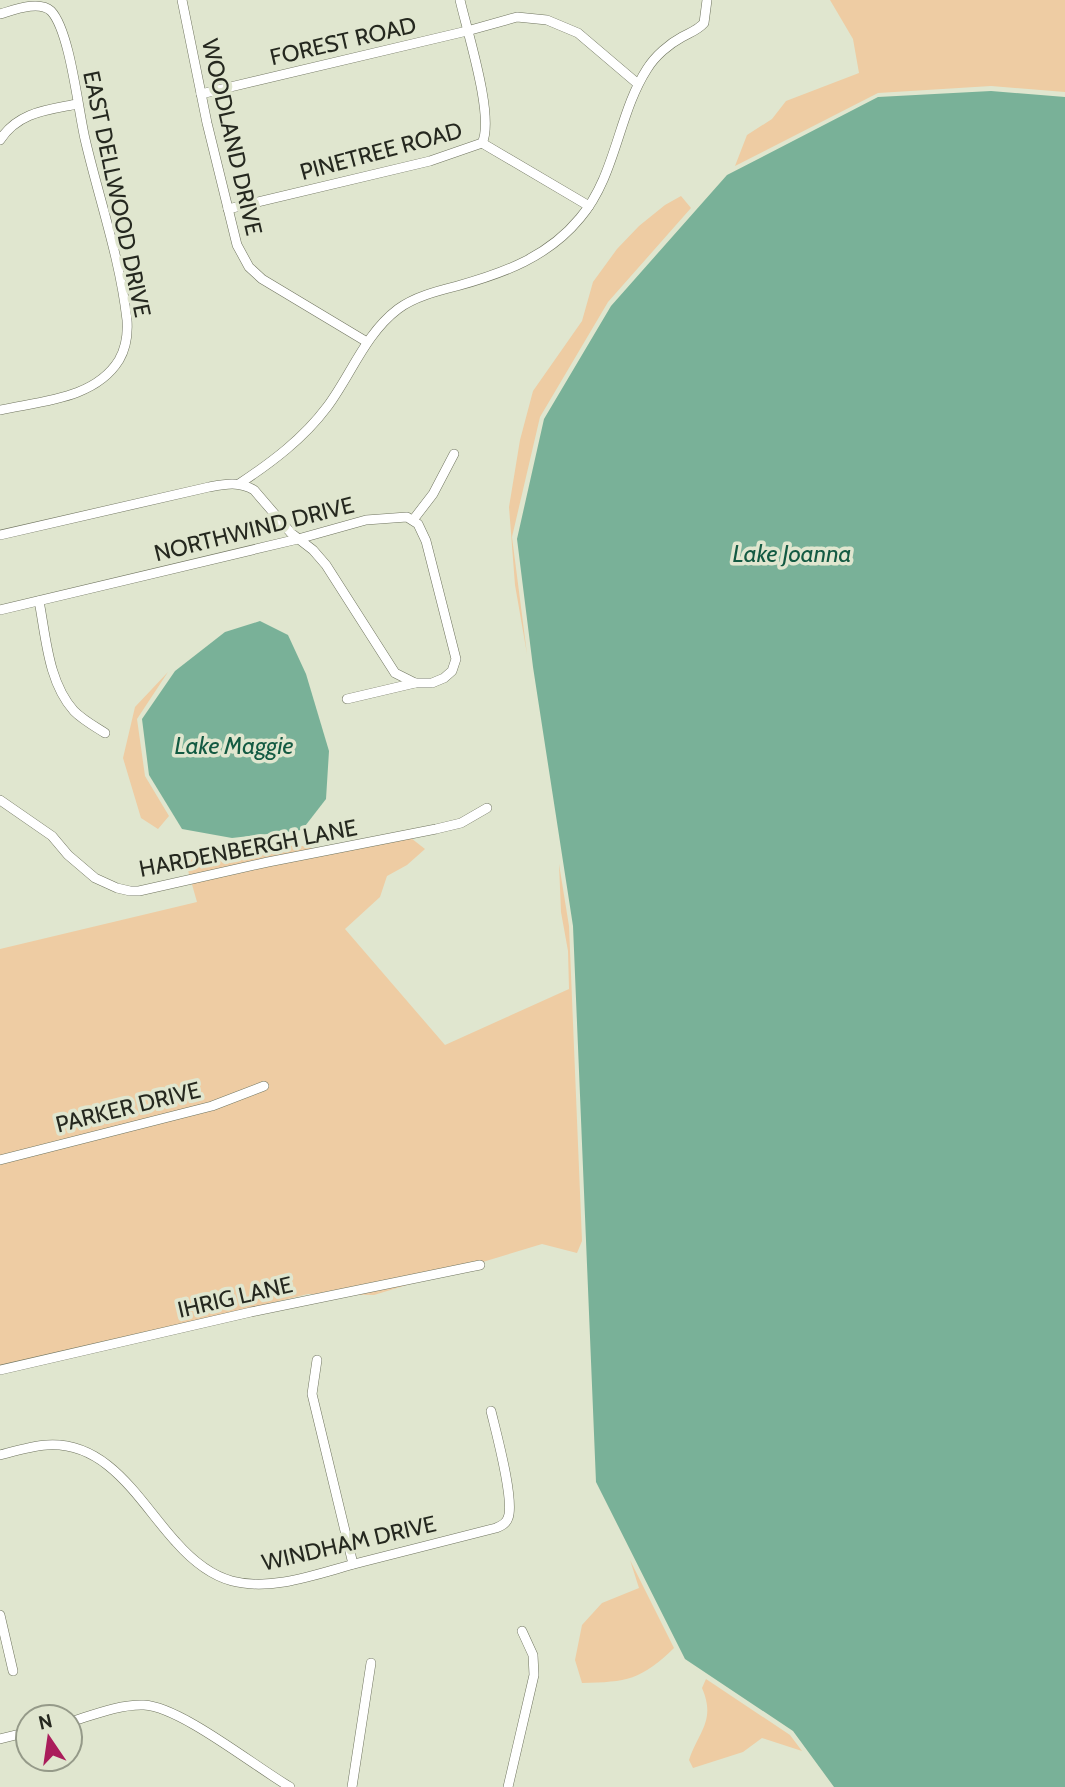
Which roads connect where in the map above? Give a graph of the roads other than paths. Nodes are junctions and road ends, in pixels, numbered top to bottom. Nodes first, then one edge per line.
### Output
1 (182, 0) edge
2 (460, 0) edge
3 (707, 0) edge
4 (0, 14) edge
5 (467, 31) junction
6 (638, 84) junction
7 (201, 94) junction
8 (77, 104) junction
9 (0, 140) edge
10 (482, 143) junction
11 (589, 206) junction
12 (228, 209) junction
13 (368, 342) junction
14 (0, 410) edge
15 (454, 454) dead end
16 (239, 484) junction
17 (413, 520) junction
18 (0, 535) edge
19 (298, 539) junction
20 (38, 601) junction
21 (0, 610) edge
22 (415, 683) junction
23 (346, 699) dead end
24 (106, 733) dead end
25 (0, 800) edge
26 (487, 808) dead end
27 (264, 1086) dead end
28 (0, 1160) edge
29 (480, 1265) dead end
30 (317, 1360) dead end
31 (0, 1370) edge
32 (491, 1411) dead end
33 (0, 1455) edge
34 (353, 1564) junction
35 (0, 1615) edge
36 (522, 1631) dead end
37 (371, 1662) dead end
38 (13, 1671) dead end
39 (84, 1719) edge
40 (290, 1787) edge
41 (352, 1787) edge
42 (508, 1787) edge

1 - 7 street, WOODLAND DRIVE
2 - 5 street, PINETREE ROAD
3 - 6 street
4 - 8 street, EAST DELLWOOD DRIVE
5 - 6 street, FOREST ROAD
5 - 7 street, FOREST ROAD
5 - 10 street, PINETREE ROAD
6 - 11 street
7 - 12 street, WOODLAND DRIVE
8 - 9 street
8 - 14 street, EAST DELLWOOD DRIVE
10 - 11 street
10 - 12 street, PINETREE ROAD
11 - 13 street
12 - 13 street, WOODLAND DRIVE
13 - 16 street
15 - 17 street
16 - 18 street
16 - 19 street
17 - 19 street, NORTHWIND DRIVE
17 - 22 street
19 - 20 street, NORTHWIND DRIVE
19 - 22 street
20 - 21 street, NORTHWIND DRIVE
20 - 24 street
22 - 23 street
25 - 26 street, HARDENBERGH LANE
27 - 28 street, PARKER DRIVE
29 - 31 street, IHRIG LANE
30 - 34 street
32 - 34 street, WINDHAM DRIVE
33 - 34 street, WINDHAM DRIVE
35 - 38 street
36 - 42 street
37 - 41 street
39 - 40 street

